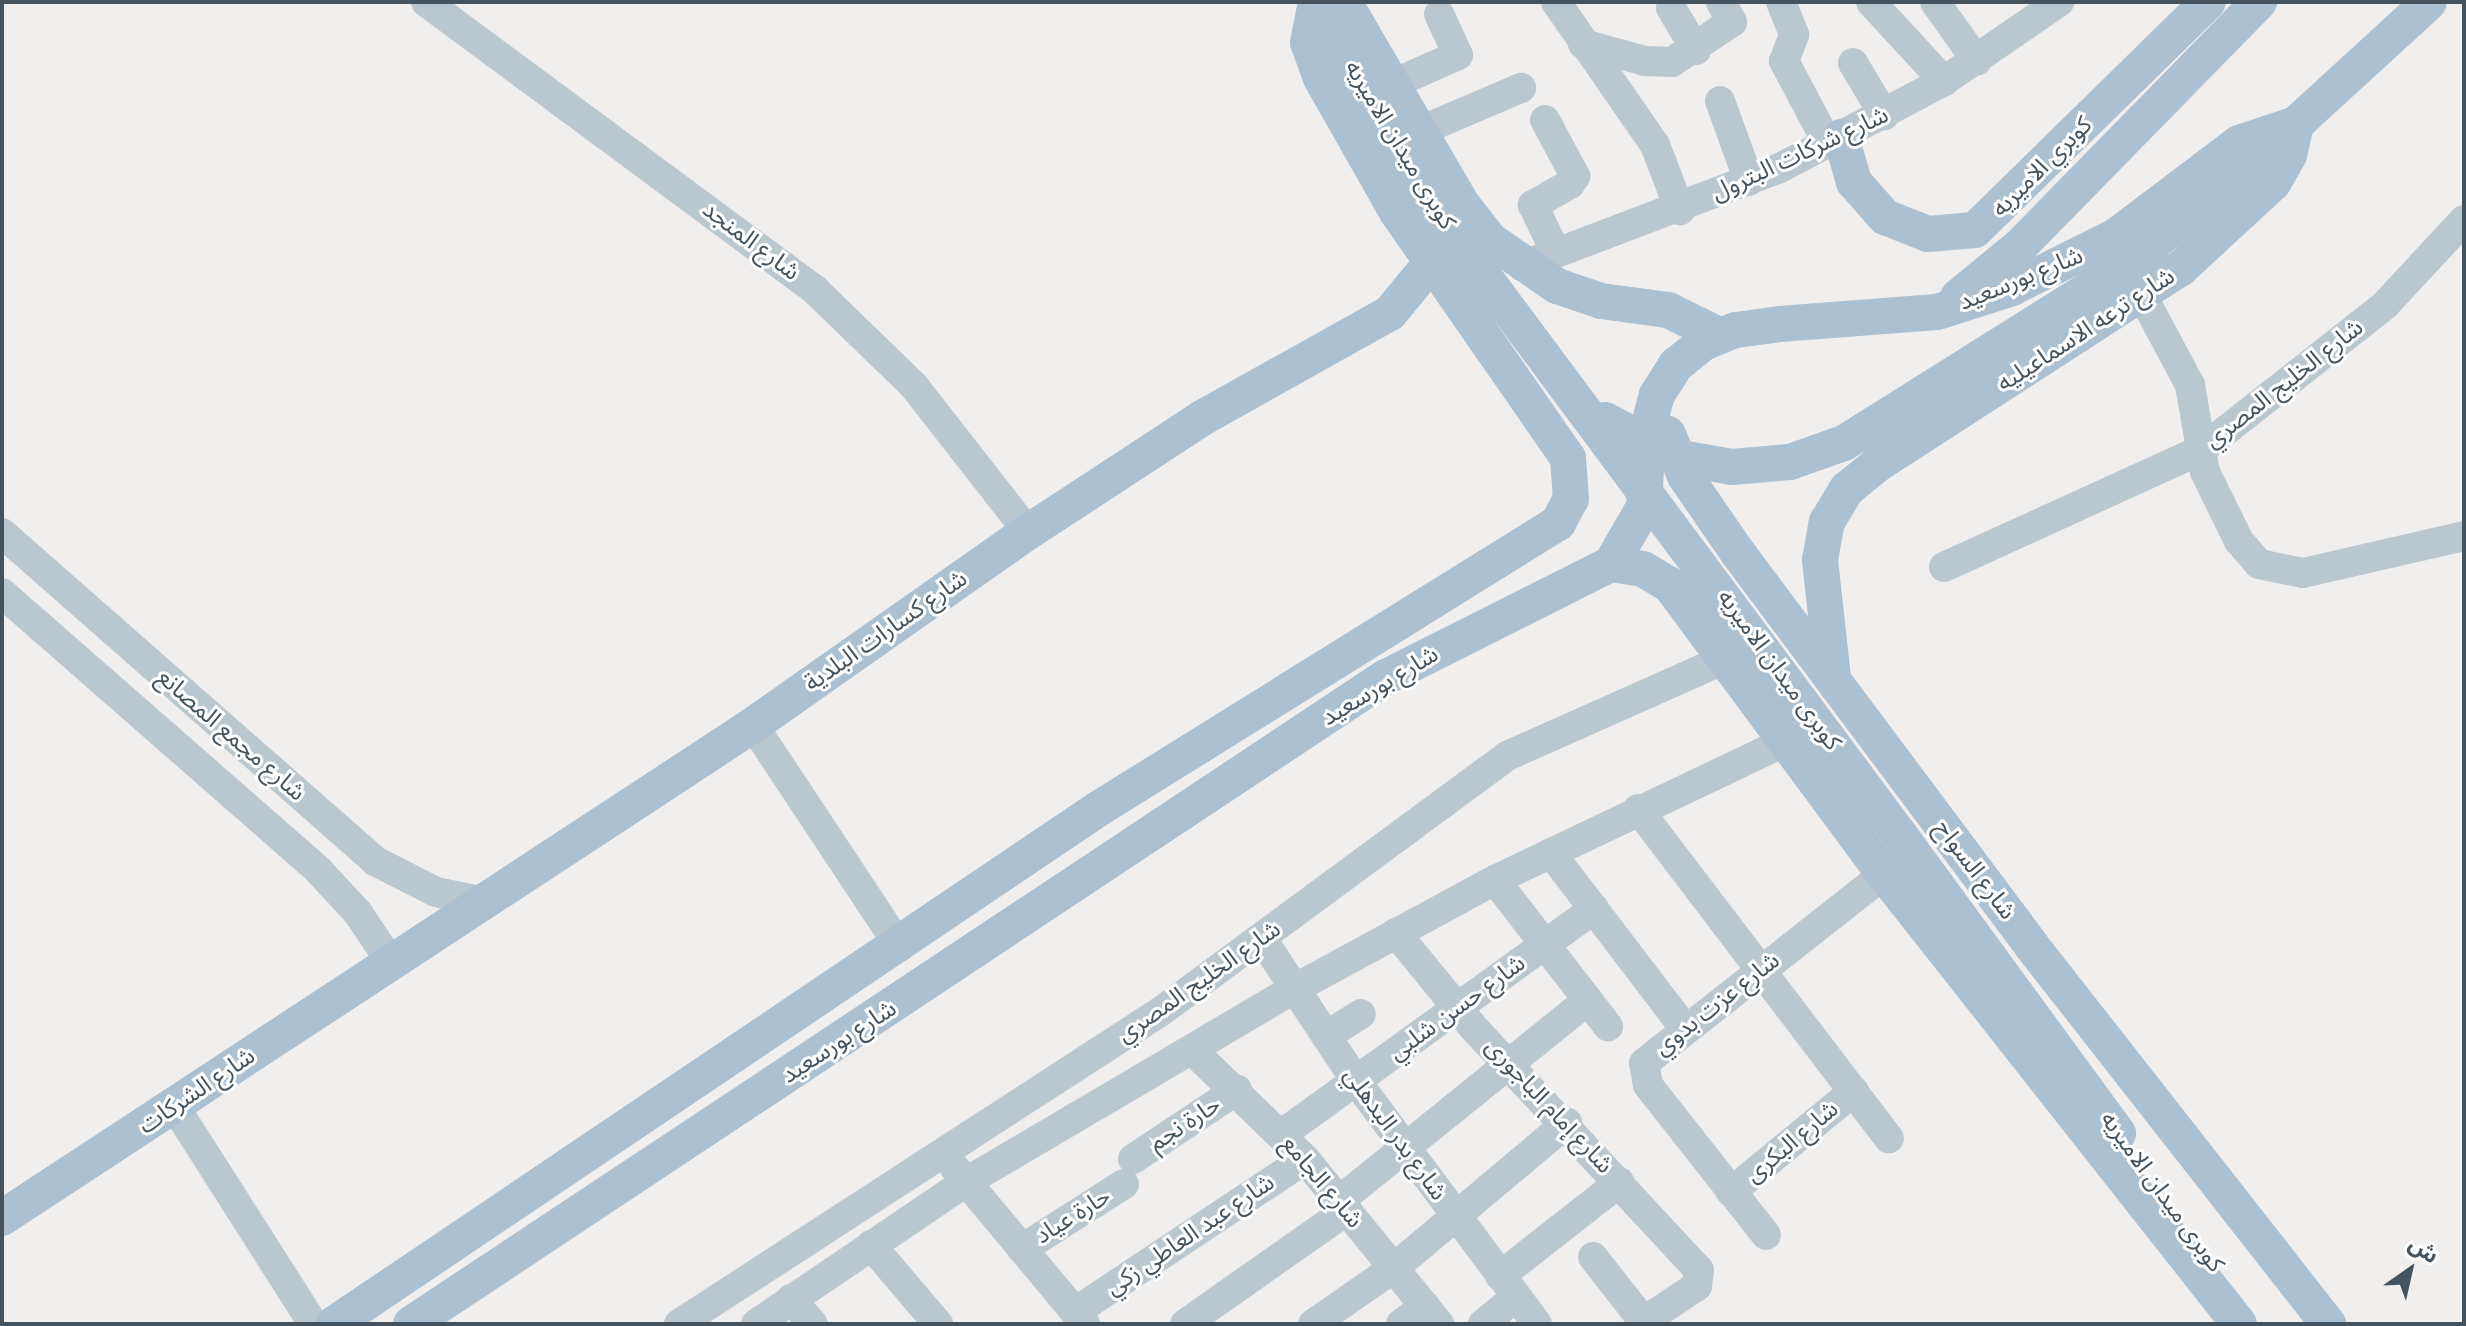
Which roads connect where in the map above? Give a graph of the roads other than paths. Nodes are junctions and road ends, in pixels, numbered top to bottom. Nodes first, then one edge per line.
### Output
1 (426, 2) edge
2 (1316, 2) edge
3 (1331, 2) edge
4 (1344, 2) edge
5 (1556, 2) edge
6 (1721, 2) edge
7 (1781, 2) edge
8 (1871, 2) edge
9 (1935, 2) edge
10 (2208, 2) edge
11 (2259, 2) edge
12 (2429, 2) edge
13 (2055, 3) edge
14 (1671, 8) dead end
15 (1439, 14) dead end
16 (1583, 44) junction
17 (1696, 50) junction
18 (1977, 61) junction
19 (1853, 63) dead end
20 (1944, 81) junction
21 (1393, 84) junction
22 (1521, 88) dead end
23 (1720, 101) dead end
24 (1884, 115) junction
25 (1545, 120) dead end
26 (2296, 124) junction
27 (1420, 131) junction
28 (1835, 140) junction
29 (1749, 181) junction
30 (1680, 210) junction
31 (2464, 220) edge
32 (1556, 253) junction
33 (1431, 263) junction
34 (1522, 266) junction
35 (2143, 297) junction
36 (1461, 309) junction
37 (1937, 312) junction
38 (1390, 313) junction
39 (1719, 335) junction
40 (1577, 395) junction
41 (1657, 395) junction
42 (2201, 450) junction
43 (1028, 532) junction
44 (2, 533) edge
45 (2464, 536) edge
46 (1738, 553) junction
47 (1611, 564) junction
48 (1944, 567) dead end
49 (1670, 585) junction
50 (7, 607) edge
51 (1727, 658) junction
52 (1833, 679) junction
53 (753, 725) junction
54 (1789, 740) junction
55 (1153, 774) junction
56 (1098, 809) junction
57 (1638, 809) junction
58 (1187, 810) junction
59 (1133, 848) junction
60 (1551, 853) junction
61 (1884, 874) junction
62 (1495, 880) junction
63 (480, 901) junction
64 (1594, 909) junction
65 (1396, 933) junction
66 (1262, 939) junction
67 (1546, 944) junction
68 (900, 947) junction
69 (390, 961) junction
70 (1761, 970) junction
71 (1294, 989) junction
72 (1588, 1000) junction
73 (1455, 1007) junction
74 (1361, 1014) dead end
75 (1608, 1026) dead end
76 (1685, 1029) junction
77 (1326, 1036) junction
78 (1192, 1050) junction
79 (1511, 1063) junction
80 (1356, 1081) junction
81 (1237, 1090) junction
82 (1854, 1091) junction
83 (175, 1107) junction
84 (1567, 1123) junction
85 (1282, 1134) junction
86 (1889, 1138) dead end
87 (1405, 1148) junction
88 (941, 1152) junction
89 (1305, 1159) junction
90 (1128, 1172) joint
91 (966, 1182) junction
92 (1620, 1182) junction
93 (1731, 1192) junction
94 (1343, 1206) junction
95 (1455, 1217) junction
96 (2, 1218) edge
97 (1766, 1235) dead end
98 (871, 1245) junction
99 (1022, 1249) junction
100 (1593, 1257) dead end
101 (1394, 1268) junction
102 (1508, 1286) junction
103 (791, 1299) junction
104 (1080, 1318) edge
105 (1422, 1318) edge
106 (1642, 1323) edge
107 (313, 1324) edge
108 (334, 1324) edge
109 (411, 1324) edge
110 (679, 1324) edge
111 (756, 1324) edge
112 (813, 1324) edge
113 (938, 1324) edge
114 (1185, 1324) edge
115 (1313, 1324) edge
116 (1483, 1324) edge
117 (1537, 1324) edge
118 (2239, 1324) edge
119 (2252, 1324) edge
120 (2328, 1324) edge

1 - 43 street, شارع المنجد
2 - 33 main road, شارع بورسعيد
3 - 40 main road, كوبرى ميدان الاميريه, bridge
4 - 21 main road
5 - 16 street
6 - 17 street
7 - 28 street
8 - 20 street
9 - 18 street
10 - 28 main road, كوبري الاميريه
11 - 37 main road, كوبري الاميريه
12 - 26 main road
13 - 18 street, شارع شركات البترول
14 - 17 street
15 - 21 street
16 - 17 street
16 - 30 street
18 - 20 street, شارع شركات البترول
19 - 24 street
20 - 24 street, شارع شركات البترول
21 - 27 main road
22 - 27 street
23 - 29 street
24 - 28 street, شارع شركات البترول
25 - 32 street
26 - 35 main road, شارع ترعه الاسماعيليه
26 - 37 main road, شارع بورسعيد
26 - 40 main road, bridge
27 - 34 main road
28 - 29 street, شارع شركات البترول
29 - 30 street, شارع شركات البترول
30 - 32 street, شارع شركات البترول
31 - 42 street, شارع الخليج المصري
32 - 34 street, شارع شركات البترول
33 - 36 main road, شارع بورسعيد
33 - 38 main road, شارع كسارات البلدية
34 - 39 main road
35 - 42 street
35 - 52 main road, شارع ترعه الاسماعيليه
36 - 38 main road, شارع كسارات البلدية
36 - 55 main road, شارع بورسعيد
37 - 39 main road, شارع بورسعيد
38 - 43 main road, شارع كسارات البلدية
39 - 41 main road, شارع بورسعيد
40 - 119 main road, كوبرى ميدان الاميريه, bridge
41 - 46 main road, شارع السواح
41 - 47 main road, شارع بورسعيد
42 - 45 street
42 - 48 street, شارع الخليج المصري
43 - 53 main road, شارع كسارات البلدية
44 - 63 street, شارع مجمع المصانع
46 - 49 main road
46 - 52 main road, شارع السواح
47 - 49 main road
47 - 58 main road, شارع بورسعيد
49 - 51 main road
50 - 69 street, شارع مجمع المصانع
51 - 54 main road
51 - 66 street, شارع الخليج المصري
52 - 120 main road, شارع السواح
53 - 63 main road, شارع كسارات البلدية
53 - 68 street
54 - 57 street, شارع الخليج المصري
54 - 61 main road
55 - 56 main road, شارع بورسعيد
55 - 58 main road
56 - 59 main road
56 - 68 main road, شارع بورسعيد
57 - 60 street, شارع الخليج المصري
57 - 70 street
58 - 59 main road, شارع بورسعيد
59 - 109 main road, شارع بورسعيد
60 - 62 street, شارع الخليج المصري
60 - 64 street
61 - 70 street, شارع عزت بدوي
61 - 118 main road
62 - 65 street, شارع الخليج المصري
62 - 67 street
63 - 69 main road, شارع كسارات البلدية
64 - 67 street, شارع حسن شلبي
64 - 76 street
65 - 71 street, شارع الخليج المصري
65 - 73 street, شارع إمام الباجورى
66 - 71 street, شارع بدر البدهلي
66 - 88 street, شارع الخليج المصري
67 - 72 street
67 - 73 street, شارع حسن شلبي
68 - 108 main road, شارع بورسعيد
69 - 83 main road, شارع الشركات
70 - 76 street, شارع عزت بدوي
70 - 82 street
71 - 77 street, شارع بدر البدهلي
71 - 78 street, شارع الخليج المصري
72 - 75 street
72 - 79 street
73 - 79 street, شارع إمام الباجورى
73 - 80 street, شارع حسن شلبي
74 - 77 street
76 - 93 street, شارع عزت بدوي
77 - 80 street, شارع بدر البدهلي
78 - 81 street, شارع الجامع
78 - 91 street, شارع الخليج المصري
79 - 84 street, شارع إمام الباجورى
79 - 87 street
80 - 85 street, شارع حسن شلبي
80 - 87 street, شارع بدر البدهلي
81 - 85 street, شارع الجامع
81 - 90 street, حارة نجم
82 - 86 street
82 - 93 street, شارع البكرى
83 - 96 main road, شارع الشركات
83 - 107 street
84 - 92 street, شارع إمام الباجورى
84 - 95 street
85 - 89 street, شارع الجامع
87 - 94 street
87 - 95 street, شارع بدر البدهلي
88 - 91 street
88 - 110 street, شارع الخليج المصري
89 - 94 street, شارع الجامع
89 - 104 street, شارع عبد العاطي زكي
90 - 99 street, حارة عياد
91 - 98 street, شارع الخليج المصري
91 - 99 street
92 - 102 street
92 - 106 street, شارع إمام الباجورى
93 - 97 street, شارع عزت بدوي
94 - 101 street, شارع الجامع
94 - 114 street
95 - 101 street
95 - 102 street, شارع بدر البدهلي
98 - 103 street, شارع الخليج المصري
98 - 113 street
99 - 104 street
100 - 106 street
101 - 105 street, شارع الجامع
101 - 115 street
102 - 116 street
102 - 117 street, شارع بدر البدهلي
103 - 111 street, شارع الخليج المصري
103 - 112 street

